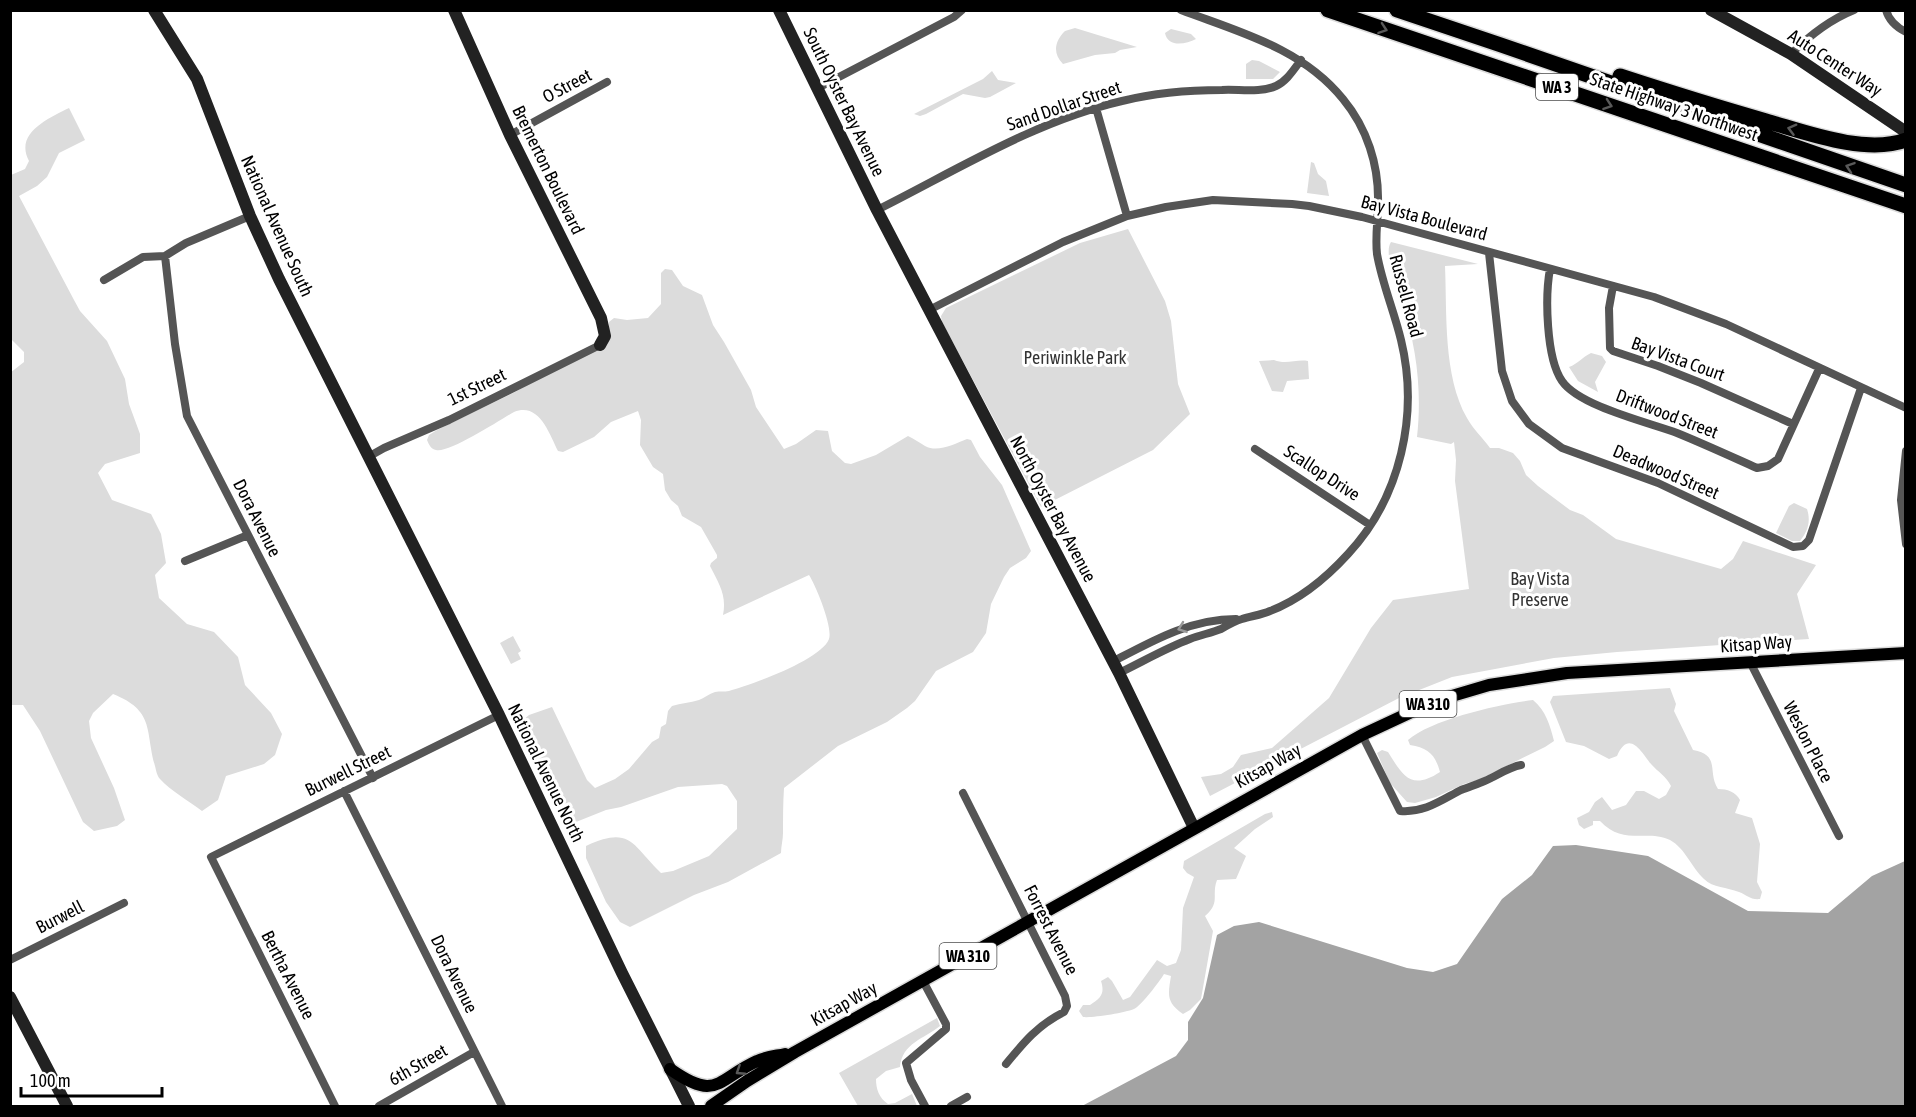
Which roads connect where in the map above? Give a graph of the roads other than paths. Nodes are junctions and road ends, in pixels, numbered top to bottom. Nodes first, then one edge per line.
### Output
1 (154, 10) edge
2 (454, 10) edge
3 (779, 10) edge
4 (962, 10) edge
5 (1181, 10) edge
6 (1328, 10) edge
7 (1397, 10) edge
8 (1711, 10) edge
9 (1854, 10) edge
10 (1886, 10) edge
11 (1905, 32) edge
12 (1501, 45) junction
13 (1791, 54) junction
14 (1301, 60) junction
15 (607, 82) dead end
16 (816, 89) junction
17 (1095, 108) junction
18 (1905, 132) edge
19 (510, 135) junction
20 (1905, 140) edge
21 (1785, 164) junction
22 (1905, 185) edge
23 (1905, 206) edge
24 (877, 210) junction
25 (250, 216) junction
26 (1127, 216) junction
27 (1905, 217) edge
28 (1377, 222) junction
29 (1490, 253) junction
30 (165, 256) junction
31 (1550, 269) junction
32 (104, 280) dead end
33 (1613, 286) junction
34 (929, 310) junction
35 (600, 345) joint
36 (1819, 369) junction
37 (1862, 388) junction
38 (1905, 408) edge
39 (1793, 424) junction
40 (1255, 449) dead end
41 (1905, 451) edge
42 (368, 457) junction
43 (1370, 525) junction
44 (248, 535) junction
45 (1905, 544) edge
46 (185, 561) dead end
47 (1240, 619) junction
48 (1905, 653) edge
49 (1112, 662) junction
50 (1750, 662) junction
51 (1119, 674) junction
52 (499, 715) junction
53 (1362, 735) junction
54 (1521, 765) dead end
55 (373, 778) junction
56 (344, 790) junction
57 (963, 793) dead end
58 (1194, 828) junction
59 (1839, 836) dead end
60 (211, 857) joint
61 (124, 903) dead end
62 (1029, 922) junction
63 (10, 960) edge
64 (923, 981) junction
65 (10, 997) edge
66 (474, 1052) junction
67 (795, 1052) junction
68 (1006, 1064) dead end
69 (670, 1069) junction
70 (967, 1097) dead end
71 (380, 1106) edge
72 (67, 1107) edge
73 (335, 1107) edge
74 (502, 1107) edge
75 (689, 1107) edge
76 (711, 1107) edge
77 (925, 1107) edge
78 (951, 1107) edge

1 - 25 street, National Avenue South
2 - 19 street, Bremerton Boulevard
3 - 16 street, South Oyster Bay Avenue
4 - 16 street
5 - 14 street, Russell Road
6 -> 21 highway, State Highway 3 Northwest / WA 3
7 - 12 highway, State Highway 3 Northwest / WA 3
8 - 13 street, Auto Center Way
9 - 13 street
10 - 11 street
20 -> 12 highway
22 -> 12 highway, State Highway 3 Northwest / WA 3
13 - 18 street, Auto Center Way
14 - 17 street, Sand Dollar Street
14 - 28 street, Russell Road
15 - 19 street, O Street
16 - 24 street, South Oyster Bay Avenue
17 - 24 street, Sand Dollar Street
17 - 26 street
19 - 35 street, Bremerton Boulevard
21 - 23 highway, State Highway 3 Northwest / WA 3
21 - 27 highway
24 - 34 street, North Oyster Bay Avenue
25 - 30 street
25 - 42 street, National Avenue South
26 - 28 street, Bay Vista Boulevard
26 - 34 street, Bay Vista Boulevard
28 - 29 street, Bay Vista Boulevard
28 - 43 street, Russell Road
29 - 31 street, Bay Vista Boulevard
29 - 37 street, Deadwood Street
30 - 32 street
30 - 44 street, Dora Avenue
31 - 33 street, Bay Vista Boulevard
31 - 39 street, Driftwood Street
33 - 36 street, Bay Vista Boulevard
33 - 39 street, Bay Vista Court
34 - 49 street, North Oyster Bay Avenue
35 - 42 street, 1st Street
36 - 37 street, Bay Vista Boulevard
36 - 39 street, Driftwood Street
37 - 38 street, Bay Vista Boulevard
40 - 43 street, Scallop Drive
41 - 45 street
42 - 52 street, National Avenue North
43 - 47 street, Russell Road
44 - 46 street
44 - 55 street, Dora Avenue
47 -> 49 street, Russell Road
47 - 51 street, Russell Road
48 - 50 main road, Kitsap Way / WA 310
49 - 51 street, North Oyster Bay Avenue
50 - 53 main road, Kitsap Way / WA 310
50 - 59 street, Weslon Place
51 - 58 street, North Oyster Bay Avenue
52 - 55 street, Burwell Street
52 - 69 street, National Avenue North
53 - 54 street
53 - 58 main road, Kitsap Way / WA 310
55 - 56 street, Burwell Street
56 - 60 street, Burwell Street
56 - 66 street, Dora Avenue
57 - 62 street, Forrest Avenue
58 - 62 main road, Kitsap Way / WA 310
60 - 73 street, Bertha Avenue
61 - 63 street, Burwell
62 - 64 main road, Kitsap Way / WA 310
62 - 68 street, Forrest Avenue
64 - 67 main road, Kitsap Way / WA 310
64 - 77 street
65 - 72 street
66 - 71 street, 6th Street
66 - 74 street, Dora Avenue
67 -> 69 main road
67 - 76 main road, Kitsap Way / WA 310
69 - 75 street, National Avenue North
70 - 78 street

